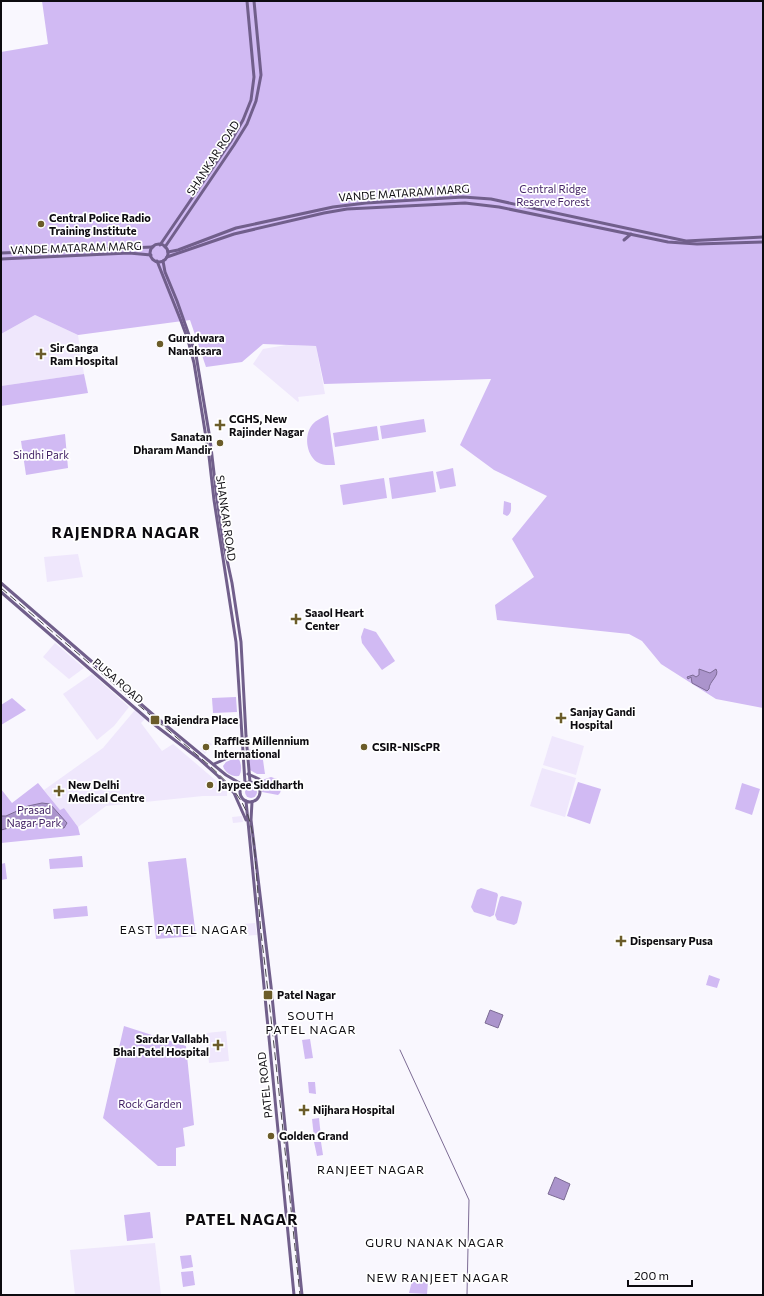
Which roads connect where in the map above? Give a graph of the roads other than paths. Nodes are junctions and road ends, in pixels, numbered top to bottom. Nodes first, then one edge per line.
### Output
1 (247, 1) edge
2 (254, 1) edge
3 (631, 234) junction
4 (763, 237) edge
5 (624, 240) dead end
6 (763, 242) edge
7 (160, 245) junction
8 (165, 246) junction
9 (153, 247) junction
10 (168, 252) junction
11 (1, 253) edge
12 (151, 255) junction
13 (167, 257) junction
14 (1, 259) edge
15 (157, 261) junction
16 (163, 261) junction
17 (1, 583) edge
18 (1, 592) edge
19 (244, 736) junction
20 (243, 753) junction
21 (221, 761) junction
22 (214, 764) junction
23 (222, 771) junction
24 (248, 774) junction
25 (261, 780) dead end
26 (250, 782) junction
27 (244, 784) junction
28 (246, 801) junction
29 (252, 802) junction
30 (247, 824) junction
31 (294, 1295) edge
32 (302, 1295) edge

1 - 7 main road, SHANKAR ROAD
2 - 8 main road, SHANKAR ROAD
3 - 5 main road
3 - 6 main road, VANDE MATARAM MARG
3 - 13 main road, VANDE MATARAM MARG
4 - 10 main road, VANDE MATARAM MARG
7 - 8 main road
7 - 9 main road
8 - 10 main road
9 - 11 main road, VANDE MATARAM MARG
9 - 12 main road
10 - 13 main road
12 - 14 main road, VANDE MATARAM MARG
12 - 15 main road
13 - 16 main road
15 - 16 main road
15 - 19 main road, SHANKAR ROAD
16 - 19 main road, SHANKAR ROAD
17 - 22 main road, PUSA ROAD
18 - 30 main road, PUSA ROAD
19 - 20 main road, SHANKAR ROAD
19 - 24 main road, SHANKAR ROAD
20 - 21 main road
20 - 27 main road, SHANKAR ROAD
21 - 22 main road
21 - 23 main road
22 - 23 main road, PUSA ROAD
23 - 27 main road, PUSA ROAD
24 - 25 main road
24 - 26 main road, SHANKAR ROAD
26 - 27 main road
26 - 29 main road
27 - 28 main road
28 - 29 main road
28 - 30 main road, PATEL ROAD
29 - 32 main road, PATEL ROAD
30 - 31 main road, PATEL ROAD

